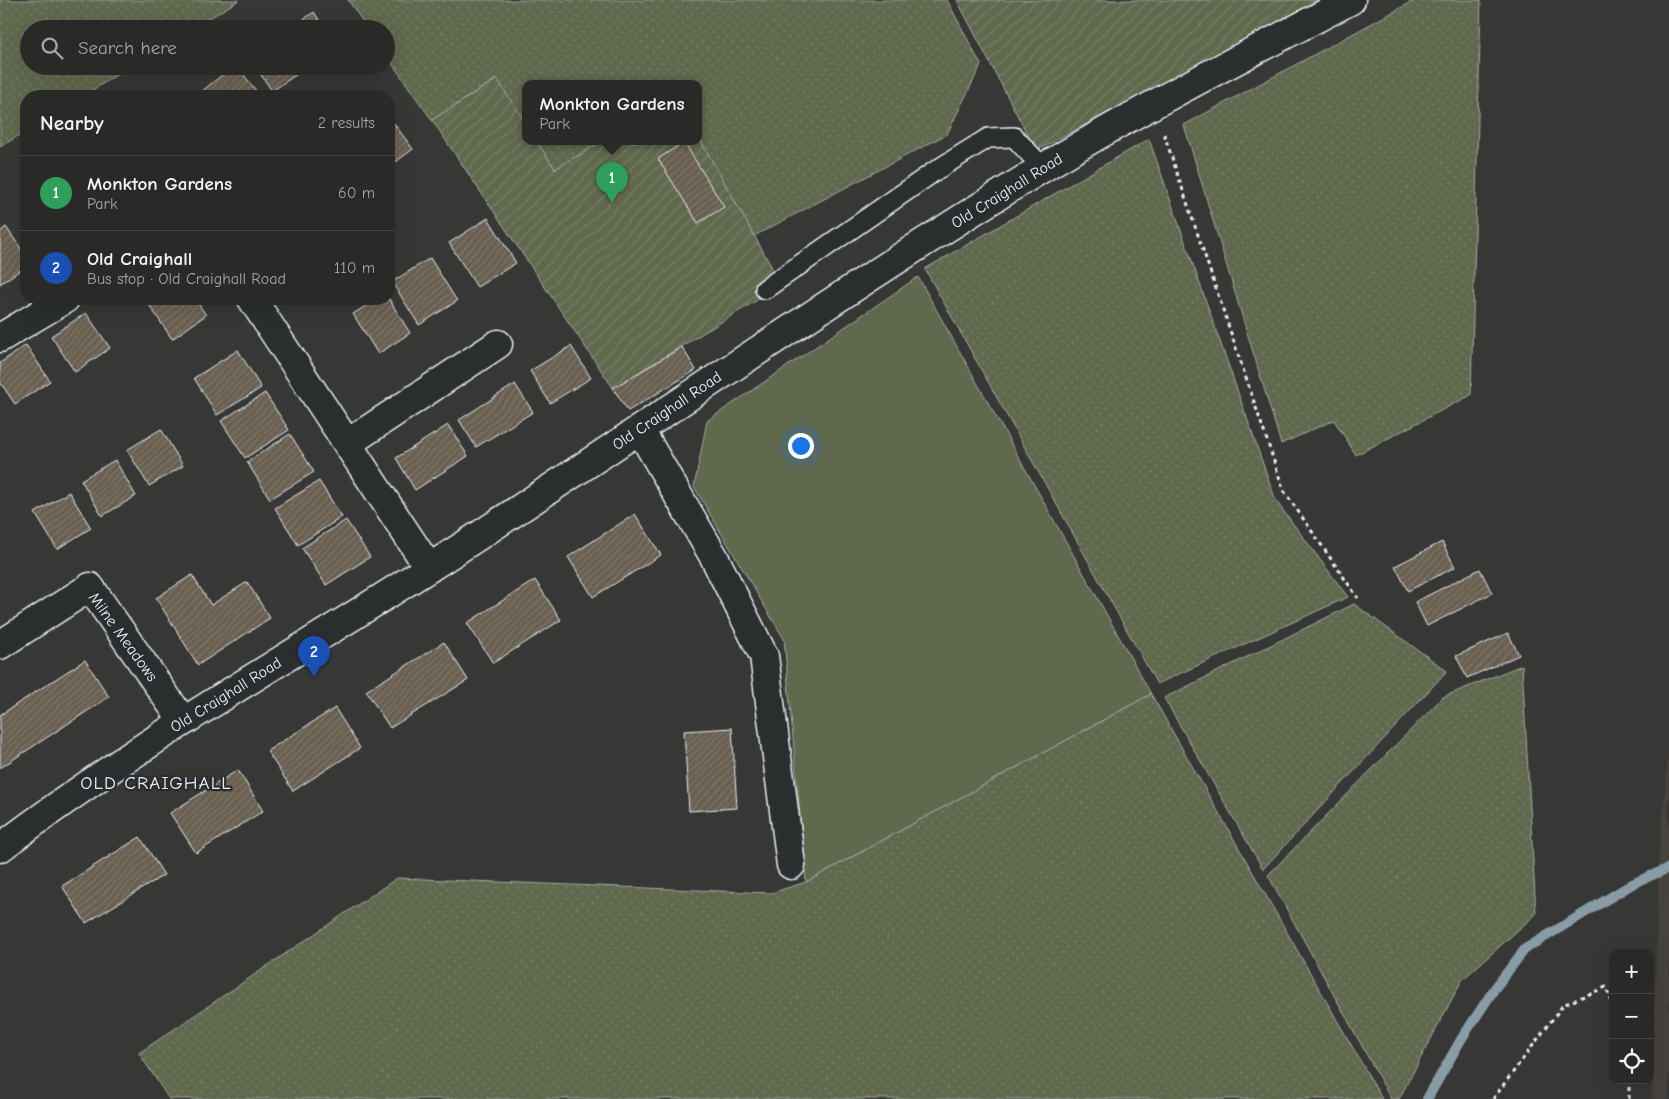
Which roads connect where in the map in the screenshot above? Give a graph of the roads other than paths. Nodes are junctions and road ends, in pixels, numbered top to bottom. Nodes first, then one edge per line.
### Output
1 (1351, 0) edge
2 (1043, 168) junction
3 (765, 289) dead end
4 (55, 305) edge
5 (256, 305) edge
6 (0, 338) edge
7 (498, 344) dead end
8 (640, 430) junction
9 (348, 443) junction
10 (429, 568) junction
11 (0, 645) edge
12 (183, 721) junction
13 (0, 848) edge
14 (792, 865) dead end

1 - 2 main road, Old Craighall Road
2 - 3 lane
2 - 8 main road, Old Craighall Road
4 - 6 main road
5 - 9 main road
7 - 9 main road
8 - 10 main road, Old Craighall Road
8 - 14 main road
9 - 10 main road
10 - 12 main road, Old Craighall Road
11 - 12 main road, Milne Meadows
12 - 13 main road, Old Craighall Road

